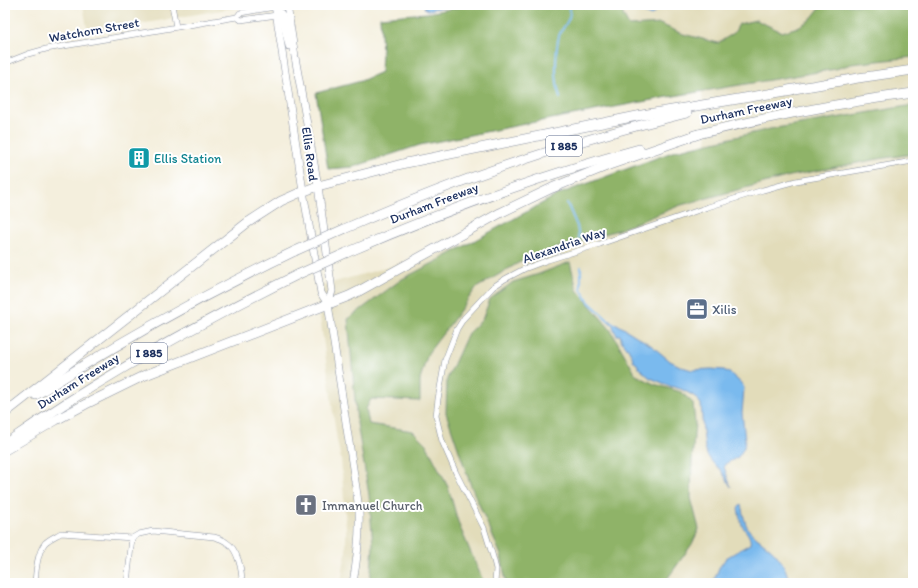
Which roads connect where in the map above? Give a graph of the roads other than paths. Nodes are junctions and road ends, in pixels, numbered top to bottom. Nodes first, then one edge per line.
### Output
1 (172, 5) edge
2 (275, 6) edge
3 (287, 6) edge
4 (277, 15) junction
5 (237, 17) junction
6 (176, 27) junction
7 (295, 57) junction
8 (5, 62) edge
9 (913, 70) edge
10 (792, 90) junction
11 (913, 93) edge
12 (699, 134) junction
13 (913, 161) edge
14 (318, 186) junction
15 (303, 191) junction
16 (328, 304) junction
17 (5, 414) edge
18 (5, 444) edge
19 (5, 450) edge
20 (132, 538) junction
21 (35, 583) edge
22 (127, 583) edge
23 (242, 583) edge
24 (353, 583) edge
25 (495, 583) edge

1 - 6 street
2 - 4 main road, Ellis Road
2 - 5 street, Watchorn Street
2 - 7 main road
3 - 7 main road, Ellis Road
4 - 5 street, Watchorn Street
4 - 15 main road, Ellis Road
5 - 6 street, Watchorn Street
6 - 8 street, Watchorn Street
7 - 14 main road, Ellis Road
9 - 10 highway, Durham Freeway / I 885
10 - 14 highway
10 - 17 highway, Durham Freeway / I 885, bridge
11 - 12 highway, Durham Freeway / I 885
12 - 16 highway
12 - 18 highway, Durham Freeway / I 885, bridge
13 - 25 street, Alexandria Way
14 - 15 highway
14 - 16 main road, Ellis Road
15 - 16 main road, Ellis Road
15 - 17 highway
16 - 19 highway
16 - 24 main road, Ellis Road
20 - 21 street
20 - 22 street
20 - 23 street

